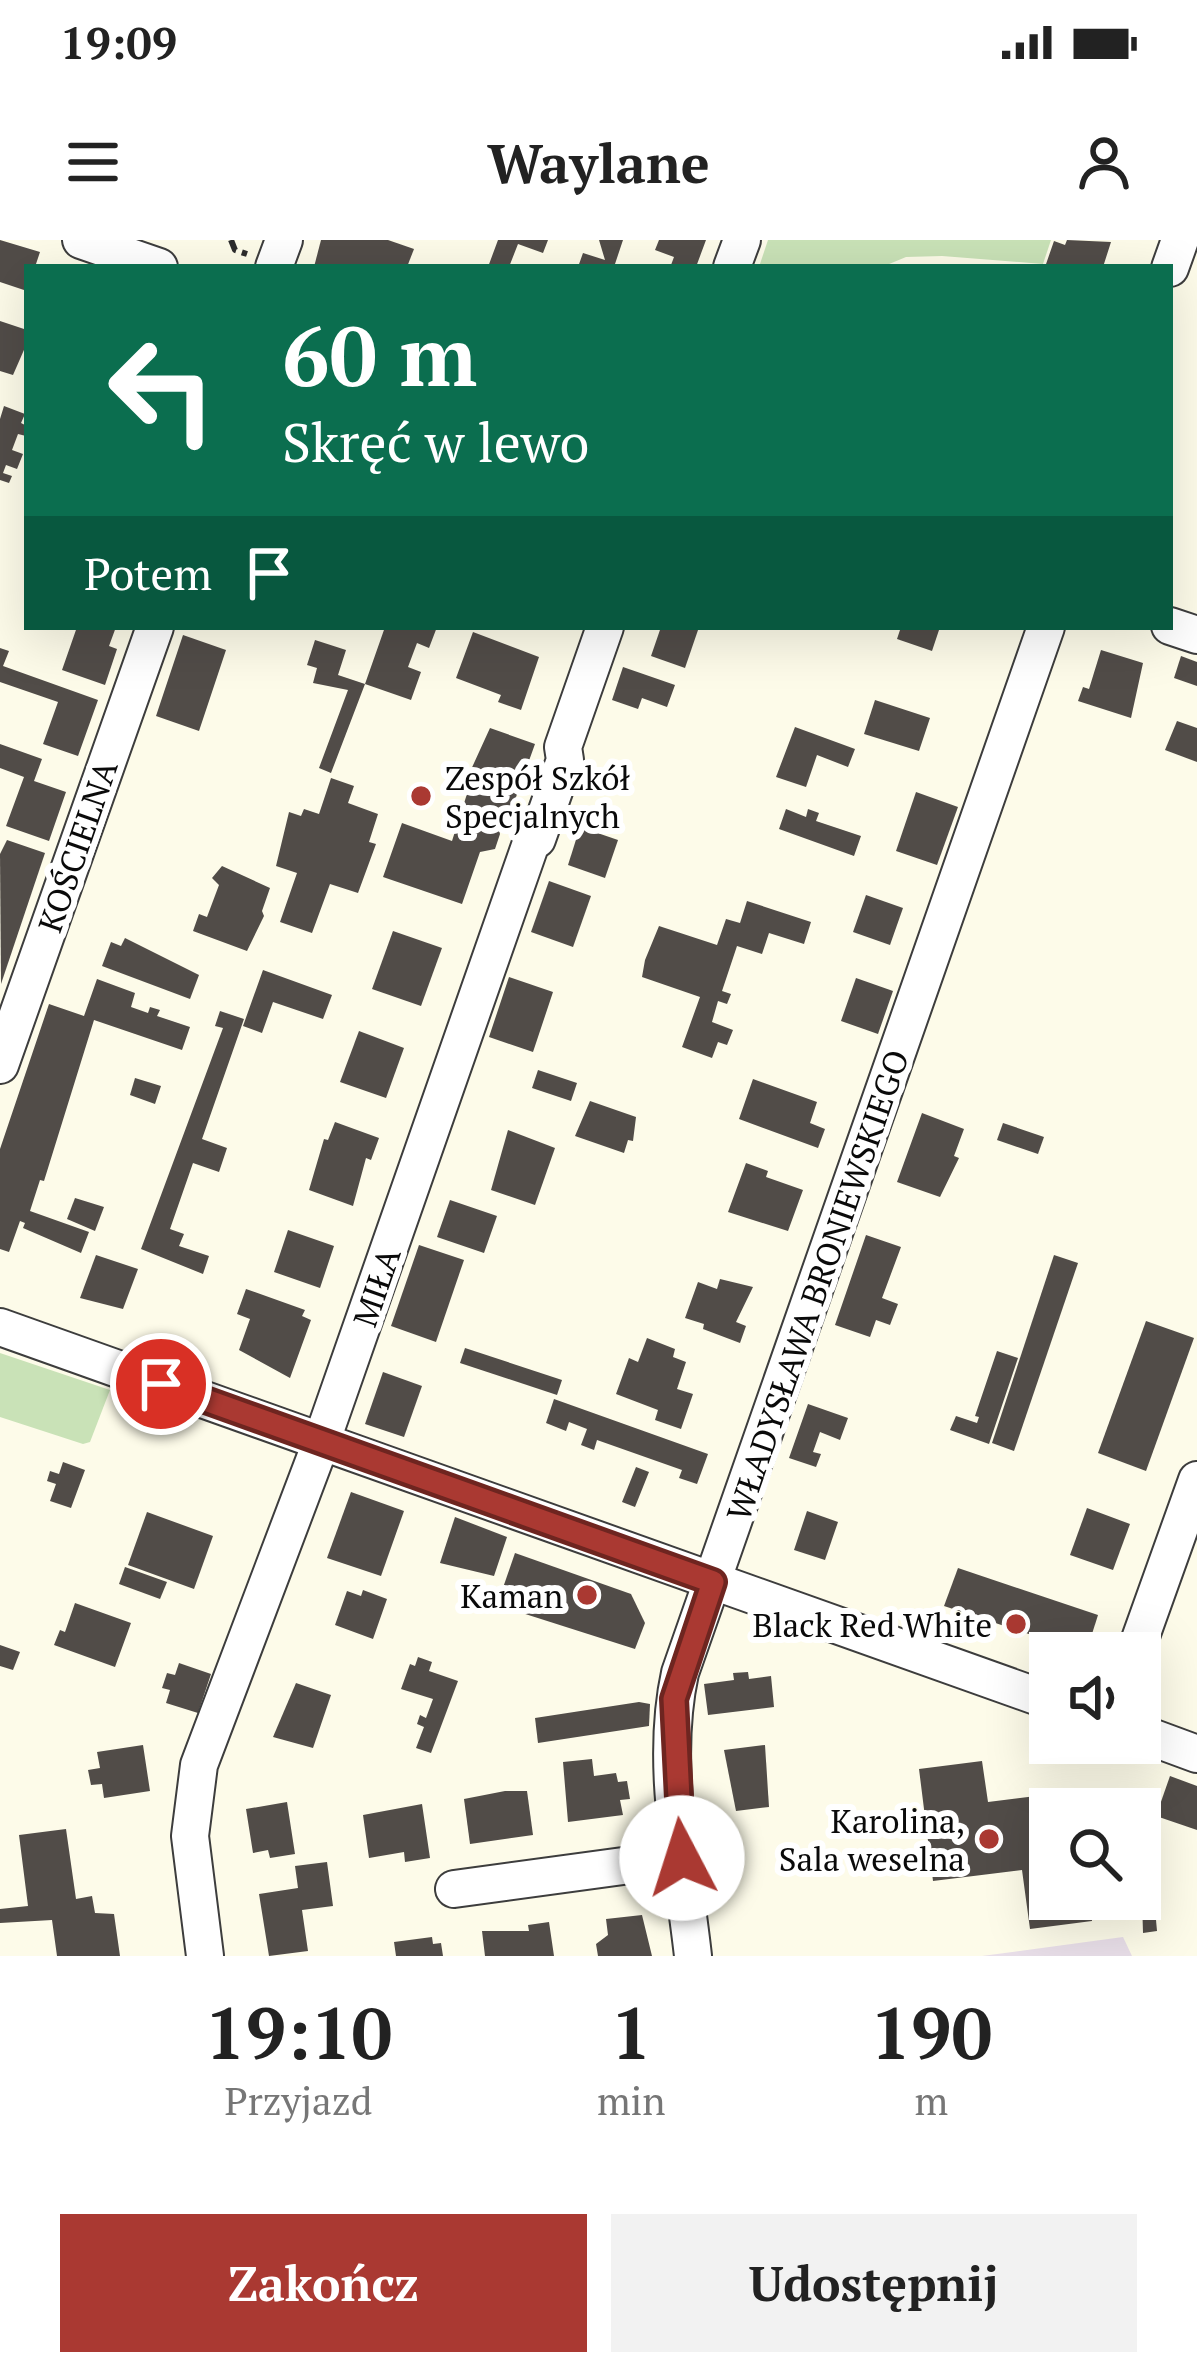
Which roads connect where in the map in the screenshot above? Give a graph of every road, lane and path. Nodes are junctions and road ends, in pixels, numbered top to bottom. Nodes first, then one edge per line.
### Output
1 (81, 240) edge
2 (231, 240) edge
3 (270, 254) edge
4 (150, 264) edge
5 (153, 630) edge
6 (604, 630) edge
7 (1045, 630) edge
8 (0, 1064) edge
9 (0, 1327) edge
10 (322, 1440) junction
11 (1197, 1480) edge
12 (713, 1582) junction
13 (1143, 1632) edge
14 (1029, 1695) edge
15 (1161, 1741) edge
16 (1197, 1754) edge
17 (682, 1858) junction
18 (454, 1889) dead end
19 (205, 1956) edge
20 (693, 1956) edge

1 - 4 street
2 - 3 path
5 - 8 street, KOŚCIELNA
6 - 10 street, MIŁA
7 - 12 street, WŁADYSŁAWA BRONIEWSKIEGO
9 - 10 street
10 - 12 street
10 - 19 street, MIŁA
11 - 13 street
12 - 14 street
12 - 17 street, WŁADYSŁAWA BRONIEWSKIEGO
15 - 16 street
17 - 18 street
17 - 20 street, WŁADYSŁAWA BRONIEWSKIEGO

